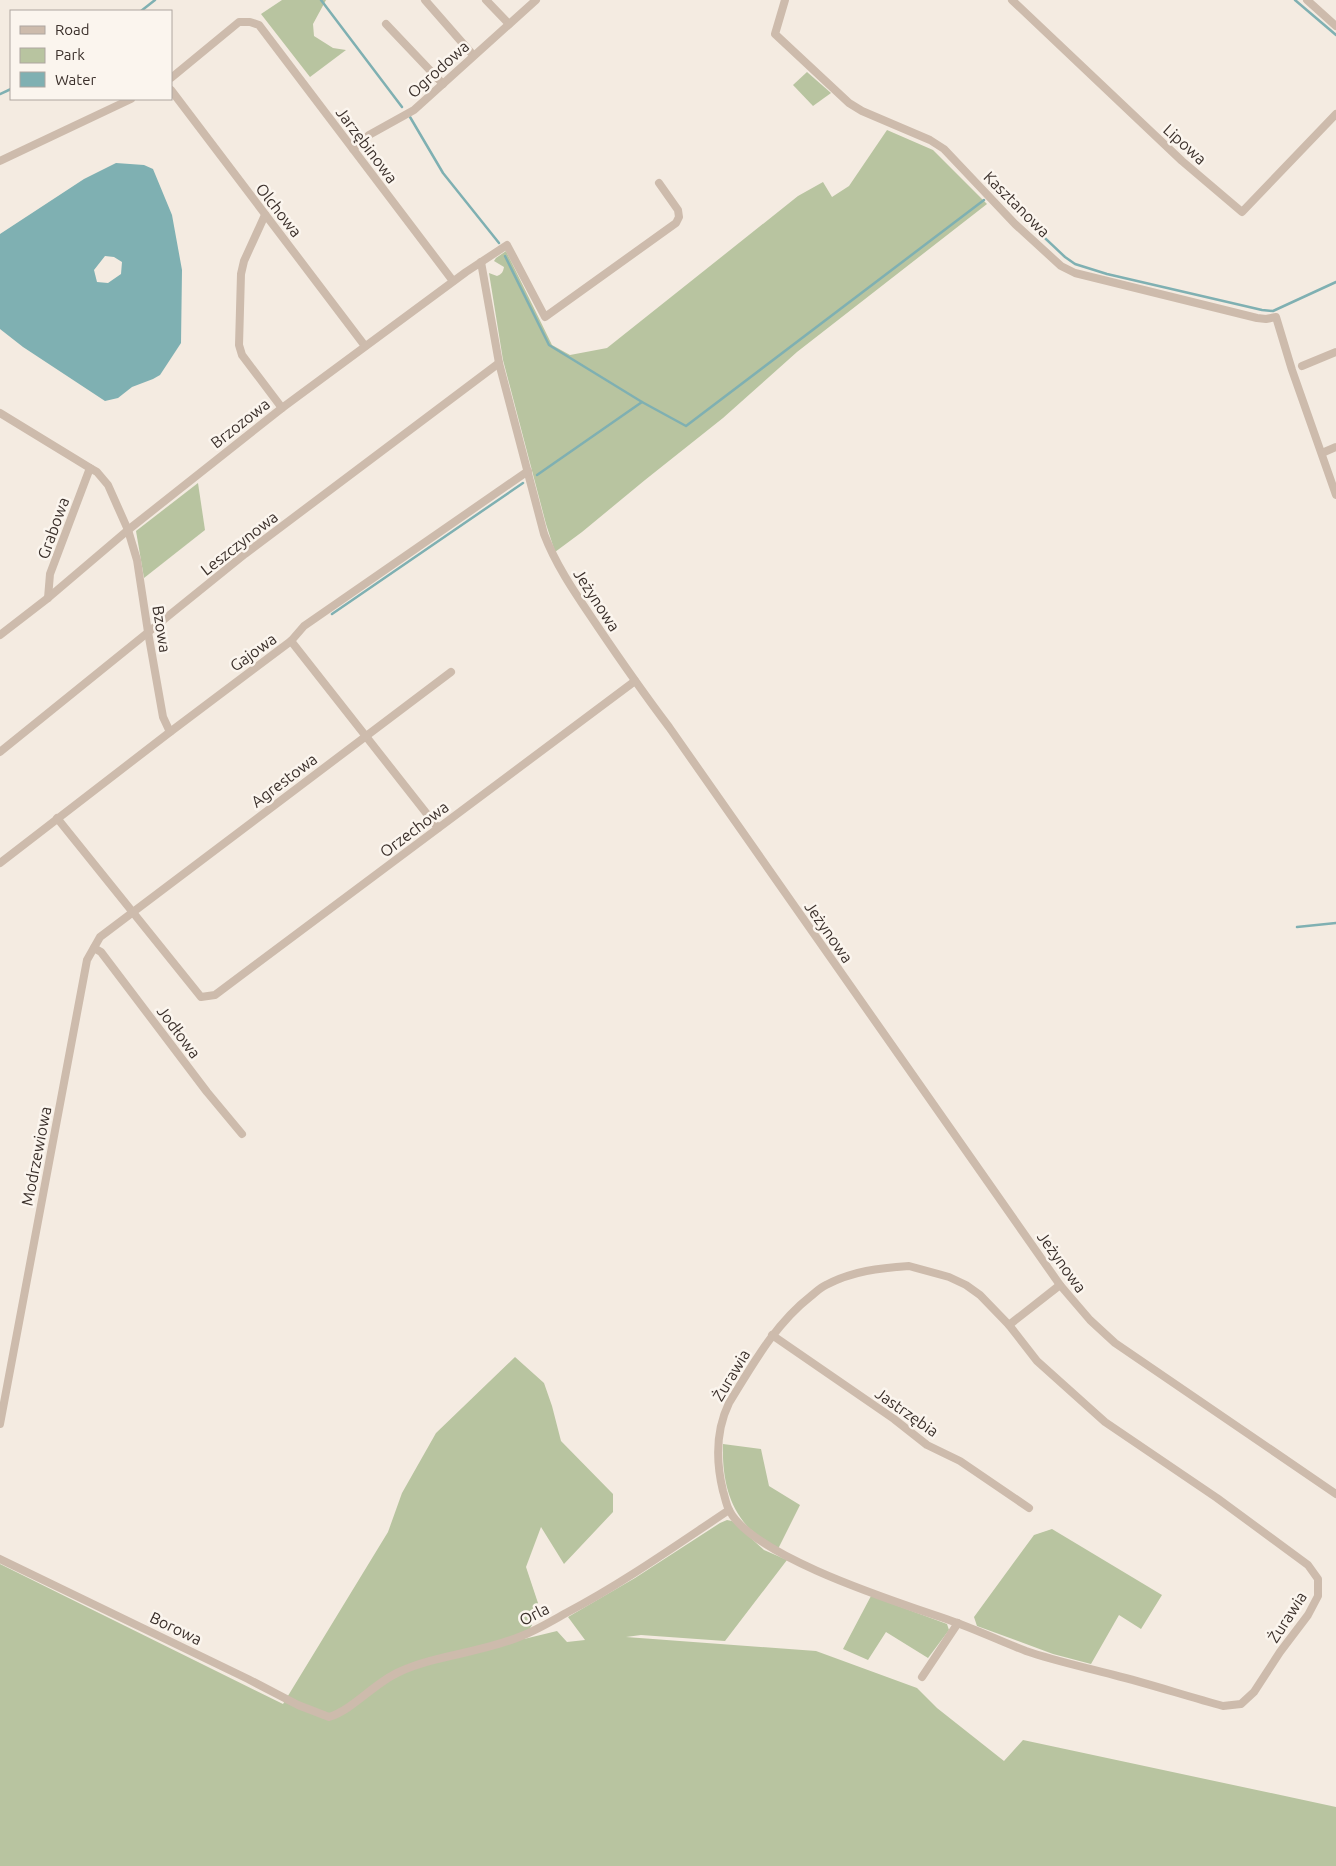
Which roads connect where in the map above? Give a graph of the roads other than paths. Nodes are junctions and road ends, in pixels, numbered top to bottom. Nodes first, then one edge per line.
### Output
1 (425, 0) edge
2 (486, 0) edge
3 (536, 0) edge
4 (785, 0) edge
5 (1012, 0) edge
6 (1307, 0) edge
7 (386, 24) dead end
8 (509, 24) junction
9 (1336, 26) edge
10 (473, 55) junction
11 (172, 77) edge
12 (443, 84) junction
13 (172, 91) edge
14 (129, 100) edge
15 (1336, 114) edge
16 (352, 149) junction
17 (0, 161) edge
18 (659, 183) dead end
19 (265, 215) junction
20 (481, 262) junction
21 (453, 281) junction
22 (365, 346) junction
23 (1336, 352) edge
24 (499, 363) junction
25 (1302, 366) dead end
26 (282, 408) junction
27 (0, 413) edge
28 (1336, 447) edge
29 (1322, 453) junction
30 (90, 468) junction
31 (528, 471) junction
32 (1336, 494) edge
33 (128, 530) junction
34 (48, 598) junction
35 (148, 632) junction
36 (0, 635) edge
37 (291, 641) junction
38 (451, 672) dead end
39 (635, 681) junction
40 (170, 732) junction
41 (365, 736) junction
42 (0, 752) edge
43 (57, 818) junction
44 (438, 828) junction
45 (0, 863) edge
46 (133, 911) junction
47 (94, 948) junction
48 (242, 1134) dead end
49 (1060, 1285) junction
50 (1009, 1325) junction
51 (772, 1335) junction
52 (0, 1424) edge
53 (1336, 1494) edge
54 (1029, 1508) dead end
55 (729, 1510) junction
56 (0, 1559) edge
57 (958, 1623) junction
58 (922, 1677) dead end
59 (340, 1712) joint

1 - 10 street
2 - 8 street
3 - 8 street, Ogrodowa
4 - 29 street, Kasztanowa
5 - 15 street, Lipowa
6 - 9 street
7 - 12 street
8 - 10 street, Ogrodowa
10 - 12 street, Ogrodowa
11 - 16 street, Jarzębinowa
12 - 16 street, Ogrodowa
13 - 19 street, Olchowa
14 - 17 street
16 - 21 street, Jarzębinowa
18 - 20 street, Brzozowa
19 - 22 street, Olchowa
19 - 26 street
20 - 21 street, Brzozowa
20 - 24 street, Jeżynowa
21 - 22 street, Brzozowa
22 - 26 street, Brzozowa
23 - 25 street
24 - 31 street, Jeżynowa
24 - 35 street, Leszczynowa
26 - 33 street, Brzozowa
27 - 30 street
28 - 29 street
29 - 32 street
30 - 33 street
30 - 34 street, Grabowa
31 - 37 street, Gajowa
31 - 39 street, Jeżynowa
33 - 34 street, Brzozowa
33 - 35 street, Bzowa
34 - 36 street, Brzozowa
35 - 40 street, Bzowa
35 - 42 street, Leszczynowa
37 - 40 street, Gajowa
37 - 41 street
38 - 41 street, Agrestowa
39 - 44 street, Orzechowa
39 - 49 street, Jeżynowa
40 - 43 street, Gajowa
41 - 44 street
41 - 46 street, Agrestowa
43 - 45 street, Gajowa
43 - 46 street
44 - 46 street, Orzechowa
46 - 47 street, Modrzewiowa
47 - 48 street, Jodłowa
47 - 52 street, Modrzewiowa
49 - 50 street
49 - 53 street, Jeżynowa
50 - 51 street, Żurawia
50 - 57 street, Żurawia
51 - 54 street, Jastrzębia
51 - 55 street, Żurawia
55 - 57 street, Żurawia
55 - 59 street, Orla
56 - 59 street, Borowa
57 - 58 street

